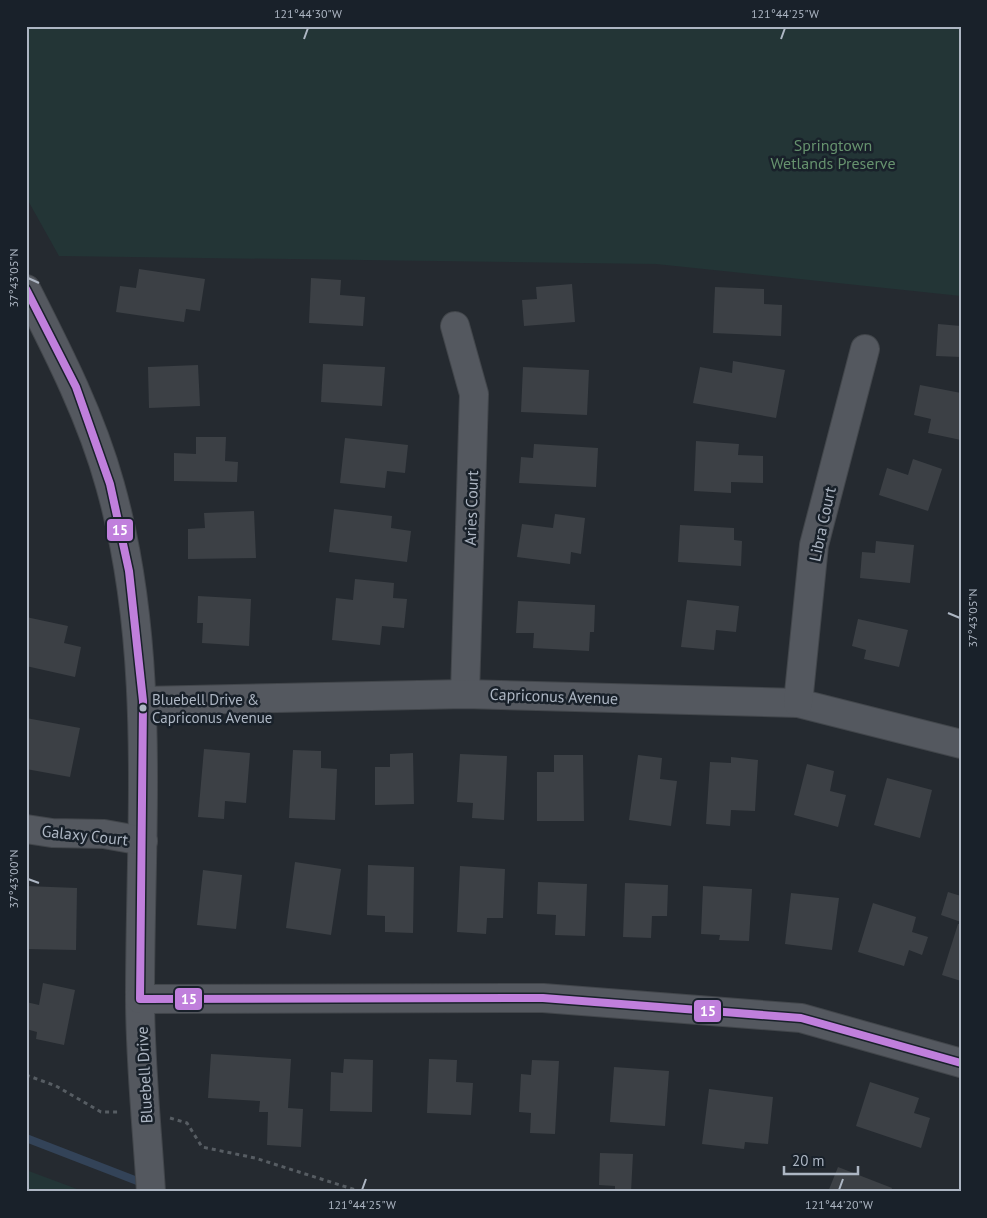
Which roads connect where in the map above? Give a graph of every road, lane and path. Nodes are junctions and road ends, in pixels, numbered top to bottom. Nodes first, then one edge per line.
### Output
1 (26, 289) edge
2 (455, 326) dead end
3 (865, 349) dead end
4 (466, 694) junction
5 (143, 701) junction
6 (798, 703) junction
7 (961, 744) edge
8 (26, 829) edge
9 (143, 841) junction
10 (140, 999) junction
11 (961, 1063) edge
12 (26, 1075) edge
13 (146, 1111) junction
14 (151, 1192) edge
15 (362, 1192) edge

1 - 5 street, Bluebell Drive
2 - 4 street, Aries Court
3 - 6 street, Libra Court
4 - 5 street, Capriconus Avenue
4 - 6 street, Capriconus Avenue
5 - 9 street, Bluebell Drive
6 - 7 street, Capriconus Avenue
8 - 9 street, Galaxy Court
9 - 10 street, Bluebell Drive
10 - 11 street
10 - 13 street, Bluebell Drive
12 - 13 path
13 - 14 street, Bluebell Drive
13 - 15 path

